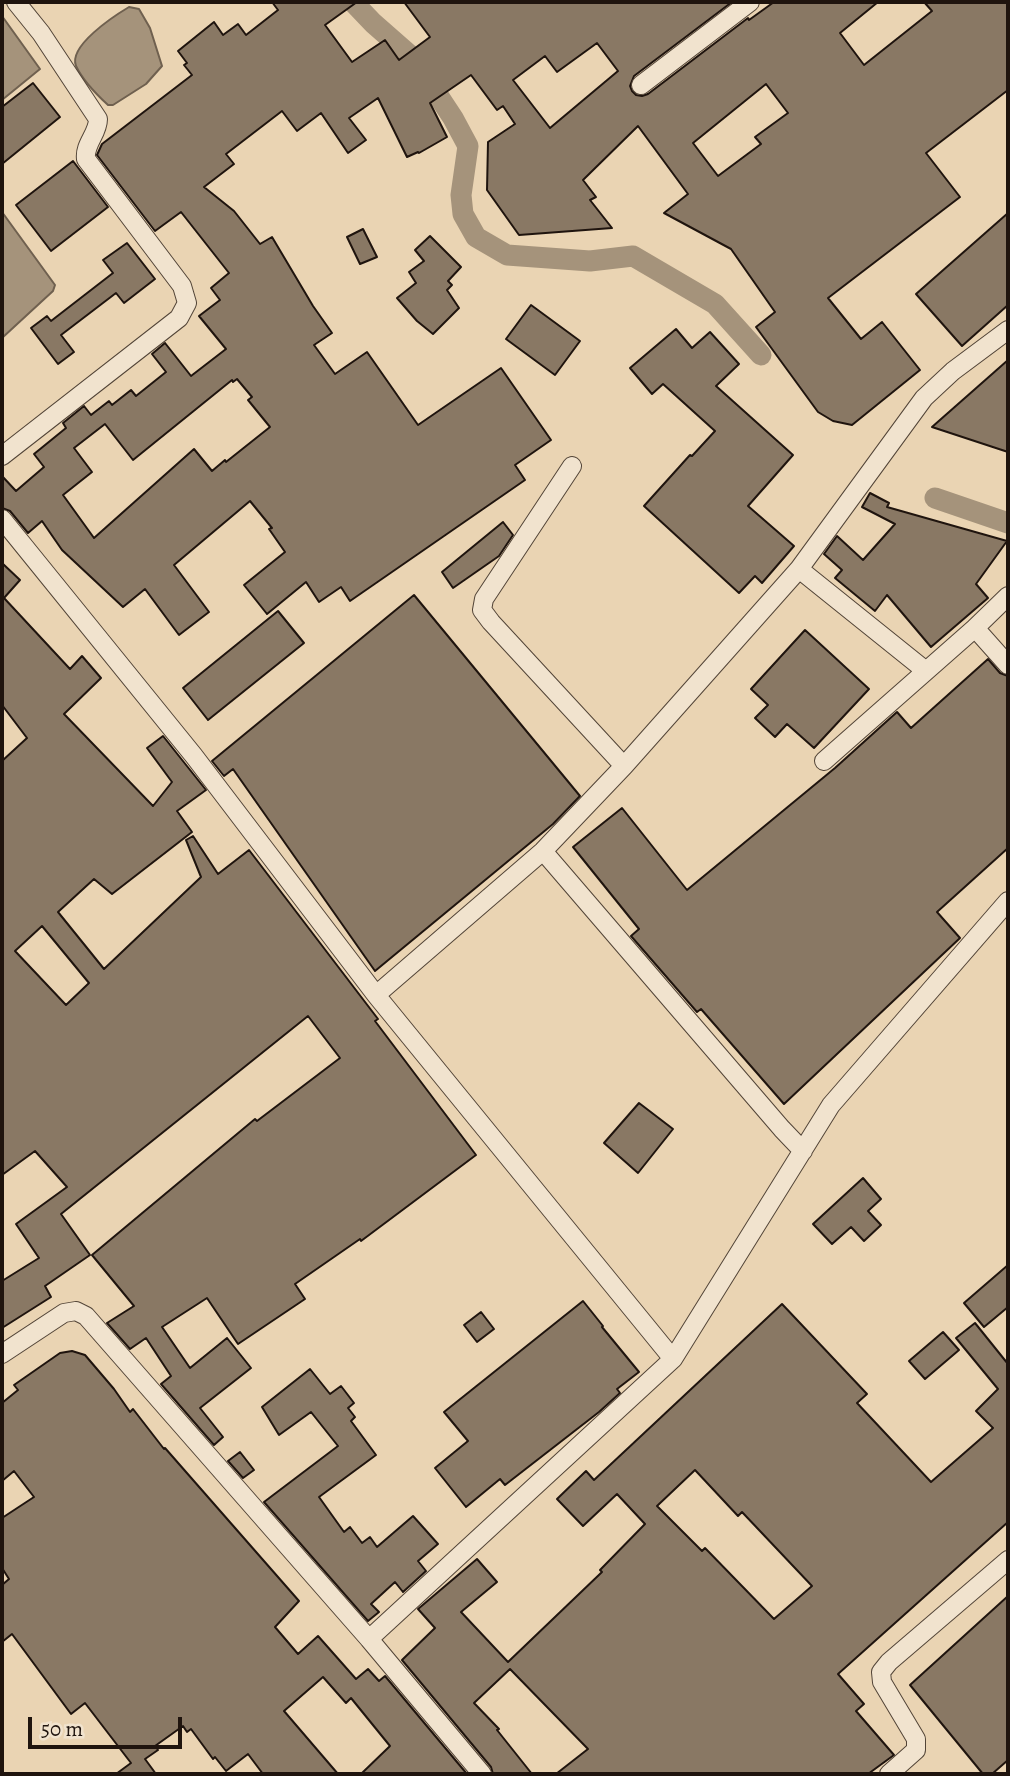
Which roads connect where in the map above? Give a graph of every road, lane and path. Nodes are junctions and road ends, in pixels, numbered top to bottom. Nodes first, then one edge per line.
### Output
1 (16, 2) edge
2 (750, 2) edge
3 (641, 85) dead end
4 (1008, 331) edge
5 (2, 456) edge
6 (572, 466) dead end
7 (2, 519) edge
8 (799, 569) junction
9 (1008, 596) edge
10 (975, 628) junction
11 (1008, 665) edge
12 (926, 671) junction
13 (824, 761) dead end
14 (624, 766) junction
15 (543, 851) junction
16 (1008, 901) edge
17 (376, 995) junction
18 (803, 1152) junction
19 (2, 1354) edge
20 (673, 1359) junction
21 (1008, 1560) edge
22 (369, 1639) junction
23 (482, 1774) edge
24 (889, 1774) edge

1 - 5 street
2 - 3 street
4 - 8 street
6 - 14 street
7 - 17 street
8 - 12 street
8 - 14 street
9 - 10 street
10 - 11 street
10 - 12 street
12 - 13 street
14 - 15 street
15 - 17 street
15 - 18 street
16 - 18 street
17 - 20 street
18 - 20 street
19 - 22 street
20 - 22 street
21 - 24 street
22 - 23 street

